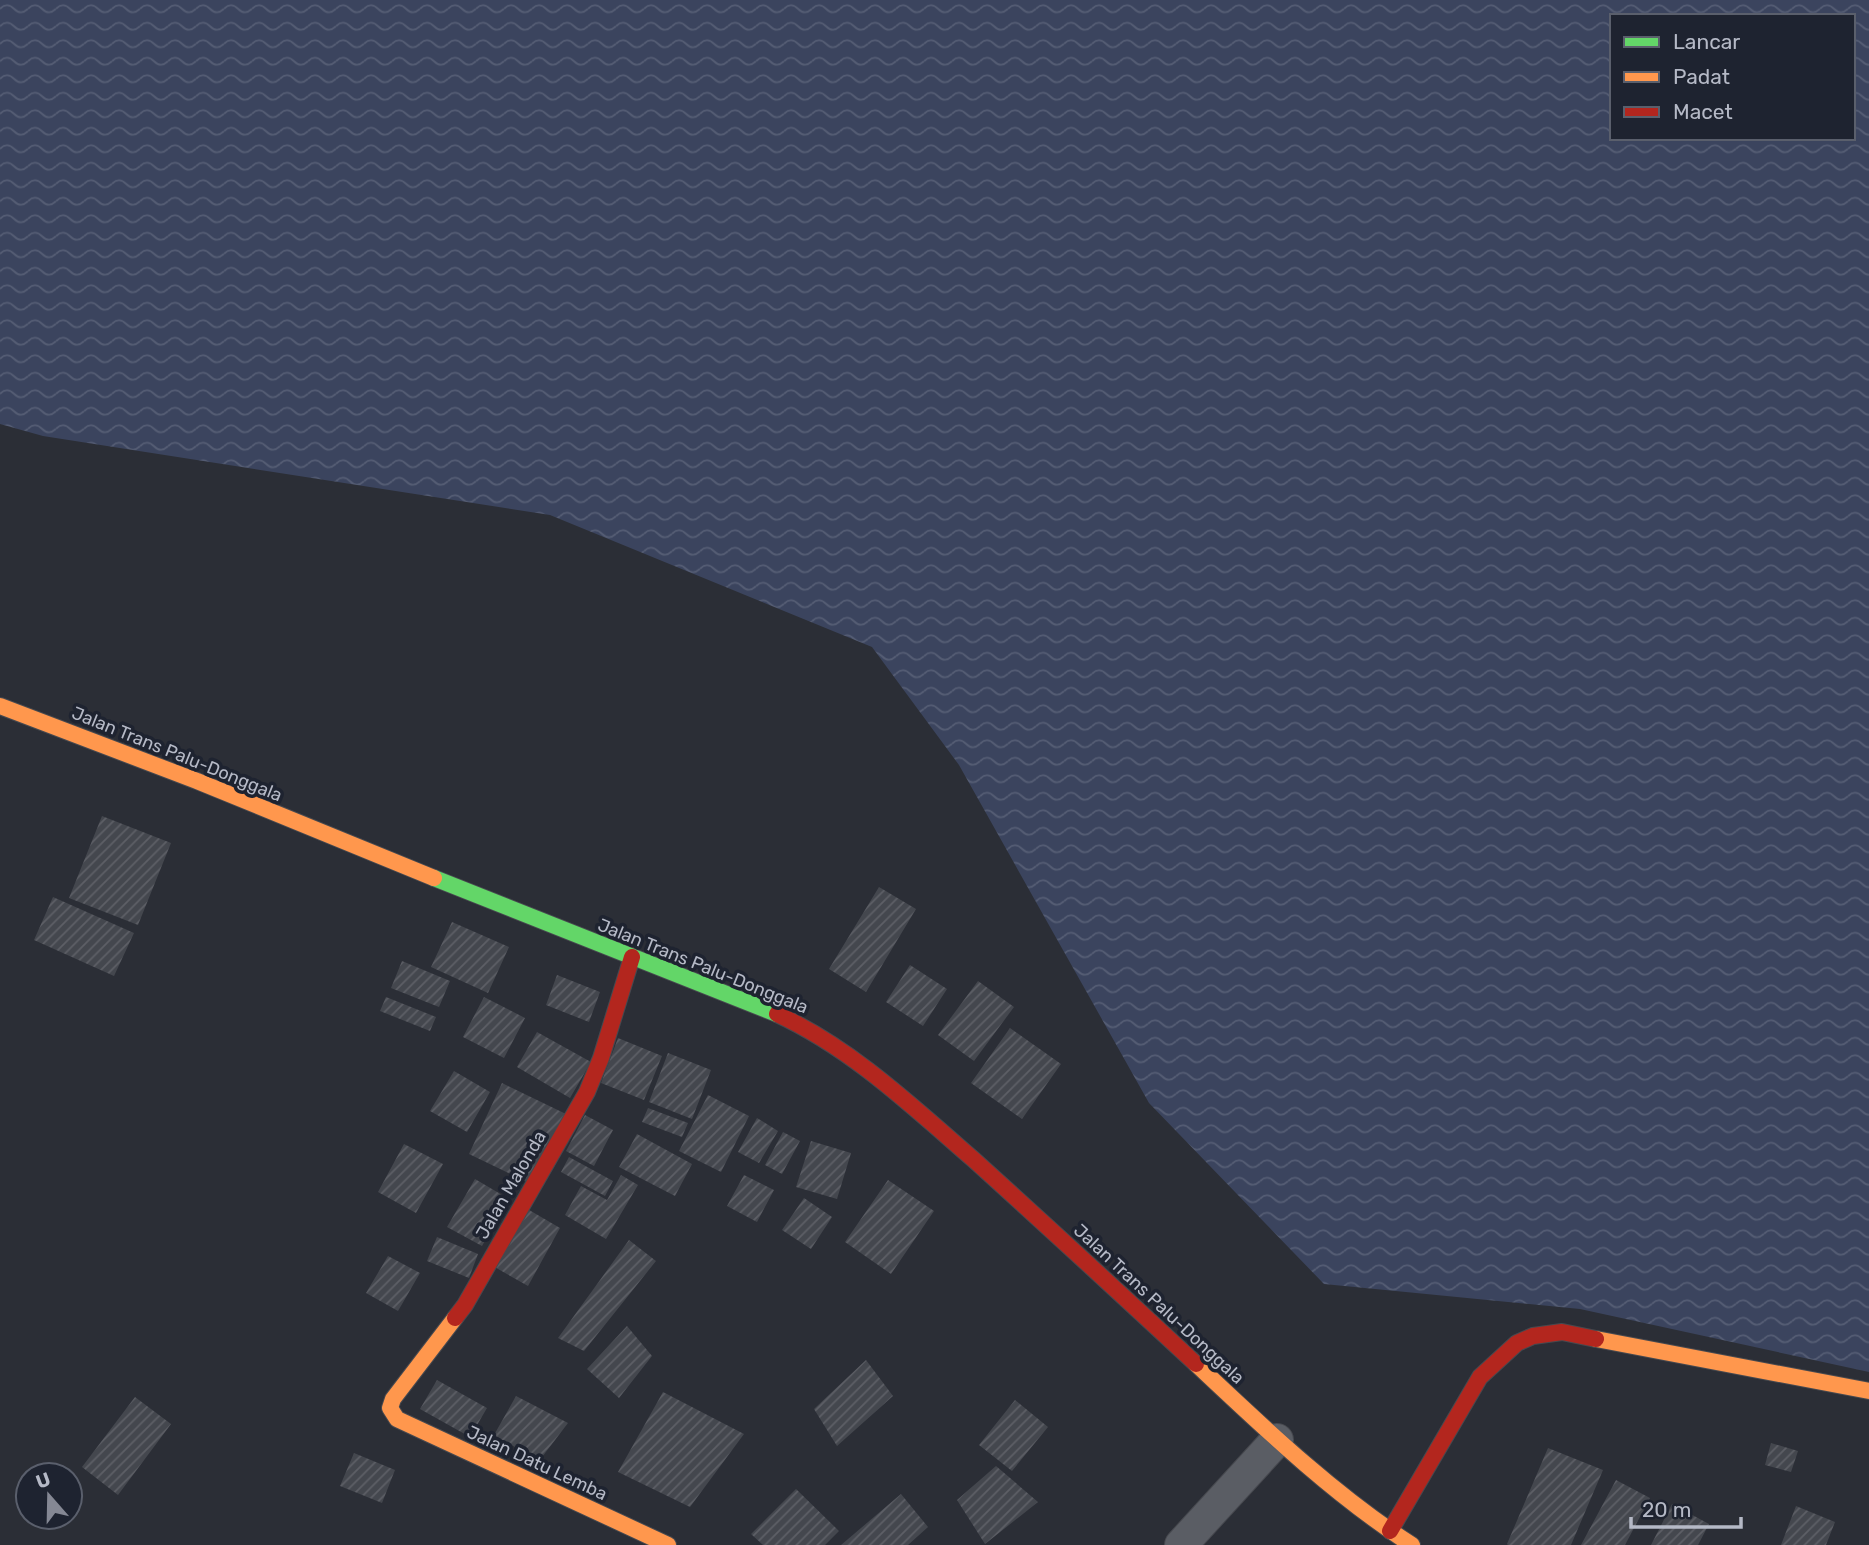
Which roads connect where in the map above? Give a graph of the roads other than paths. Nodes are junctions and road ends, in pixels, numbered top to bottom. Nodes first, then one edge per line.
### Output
1 (0, 706) edge
2 (632, 957) junction
3 (1869, 1391) edge
4 (391, 1412) joint
5 (1277, 1440) junction
6 (1390, 1531) junction
7 (668, 1545) edge
8 (1181, 1545) edge
9 (1412, 1545) edge

1 - 2 main road, Jalan Trans Palu-Donggala
2 - 4 main road, Jalan Malonda
2 - 5 main road, Jalan Trans Palu-Donggala
3 - 6 main road
4 - 7 main road, Jalan Datu Lemba
5 - 6 main road, Jalan Trans Palu-Donggala
5 - 8 street
6 - 9 main road, Jalan Trans Palu-Donggala

